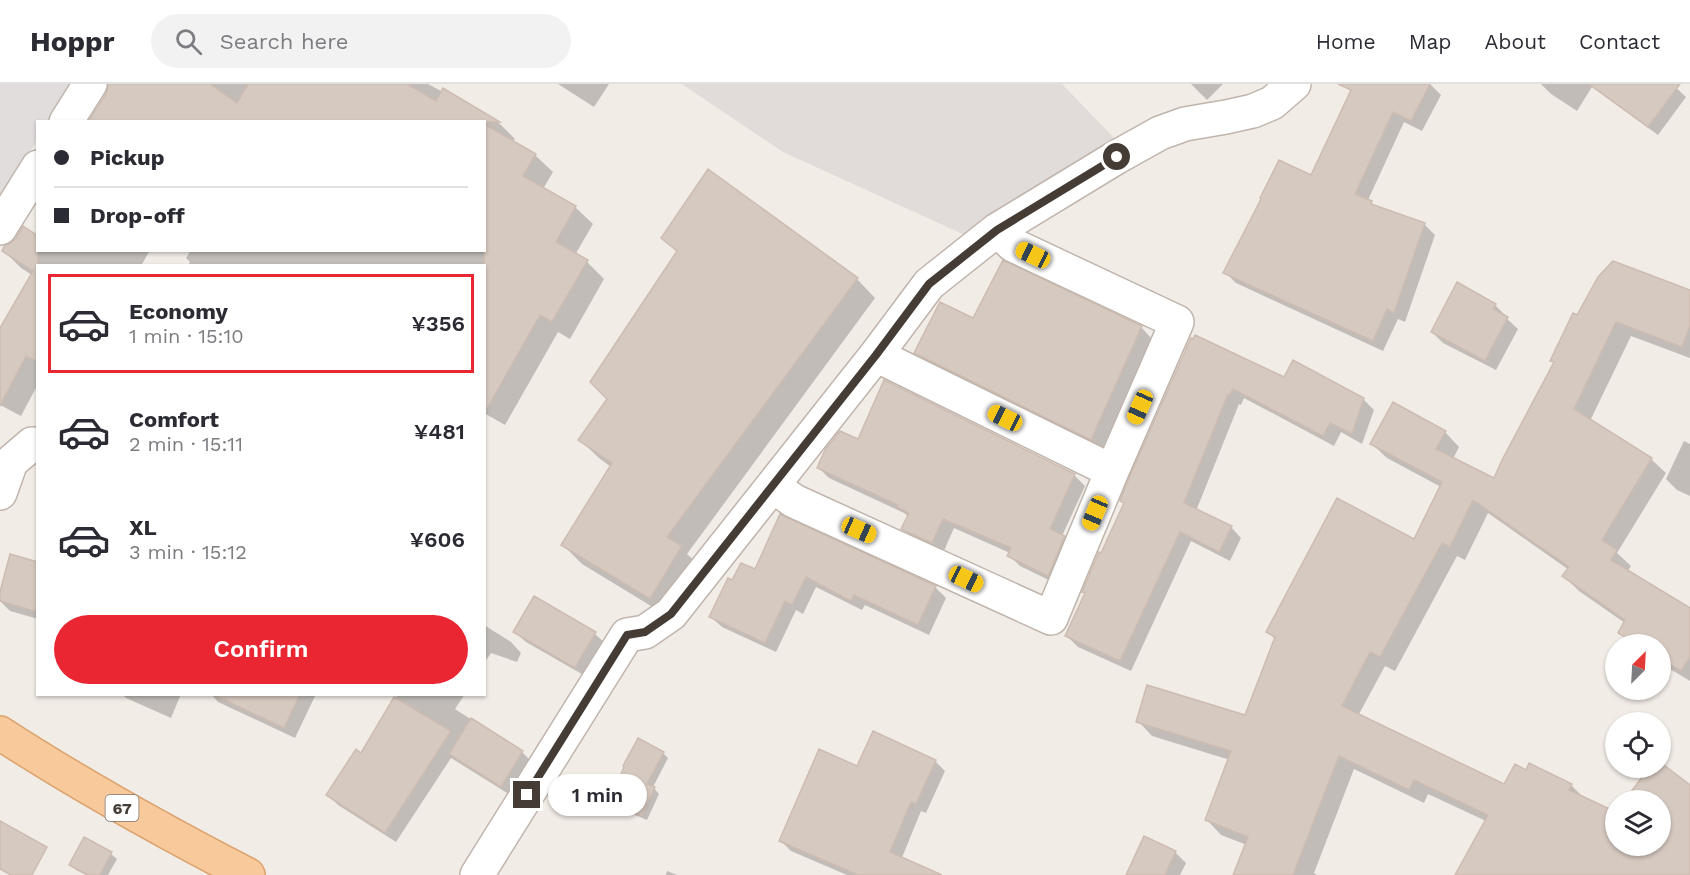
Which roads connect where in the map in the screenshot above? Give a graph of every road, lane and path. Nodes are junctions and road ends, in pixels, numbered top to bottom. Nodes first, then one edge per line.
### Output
1 (90, 84) edge
2 (1294, 84) edge
3 (67, 120) edge
4 (36, 170) edge
5 (0, 228) edge
6 (997, 230) junction
7 (876, 355) junction
8 (36, 444) edge
9 (5, 459) edge
10 (1112, 471) junction
11 (773, 486) junction
12 (0, 492) edge
13 (0, 732) edge
14 (248, 875) edge
15 (477, 875) edge

1 - 3 street
2 - 6 street
4 - 5 street
6 - 7 street
6 - 10 street
7 - 10 street
7 - 11 street
8 - 9 street
9 - 12 street
10 - 11 street
11 - 15 street
13 - 14 main road, 67

